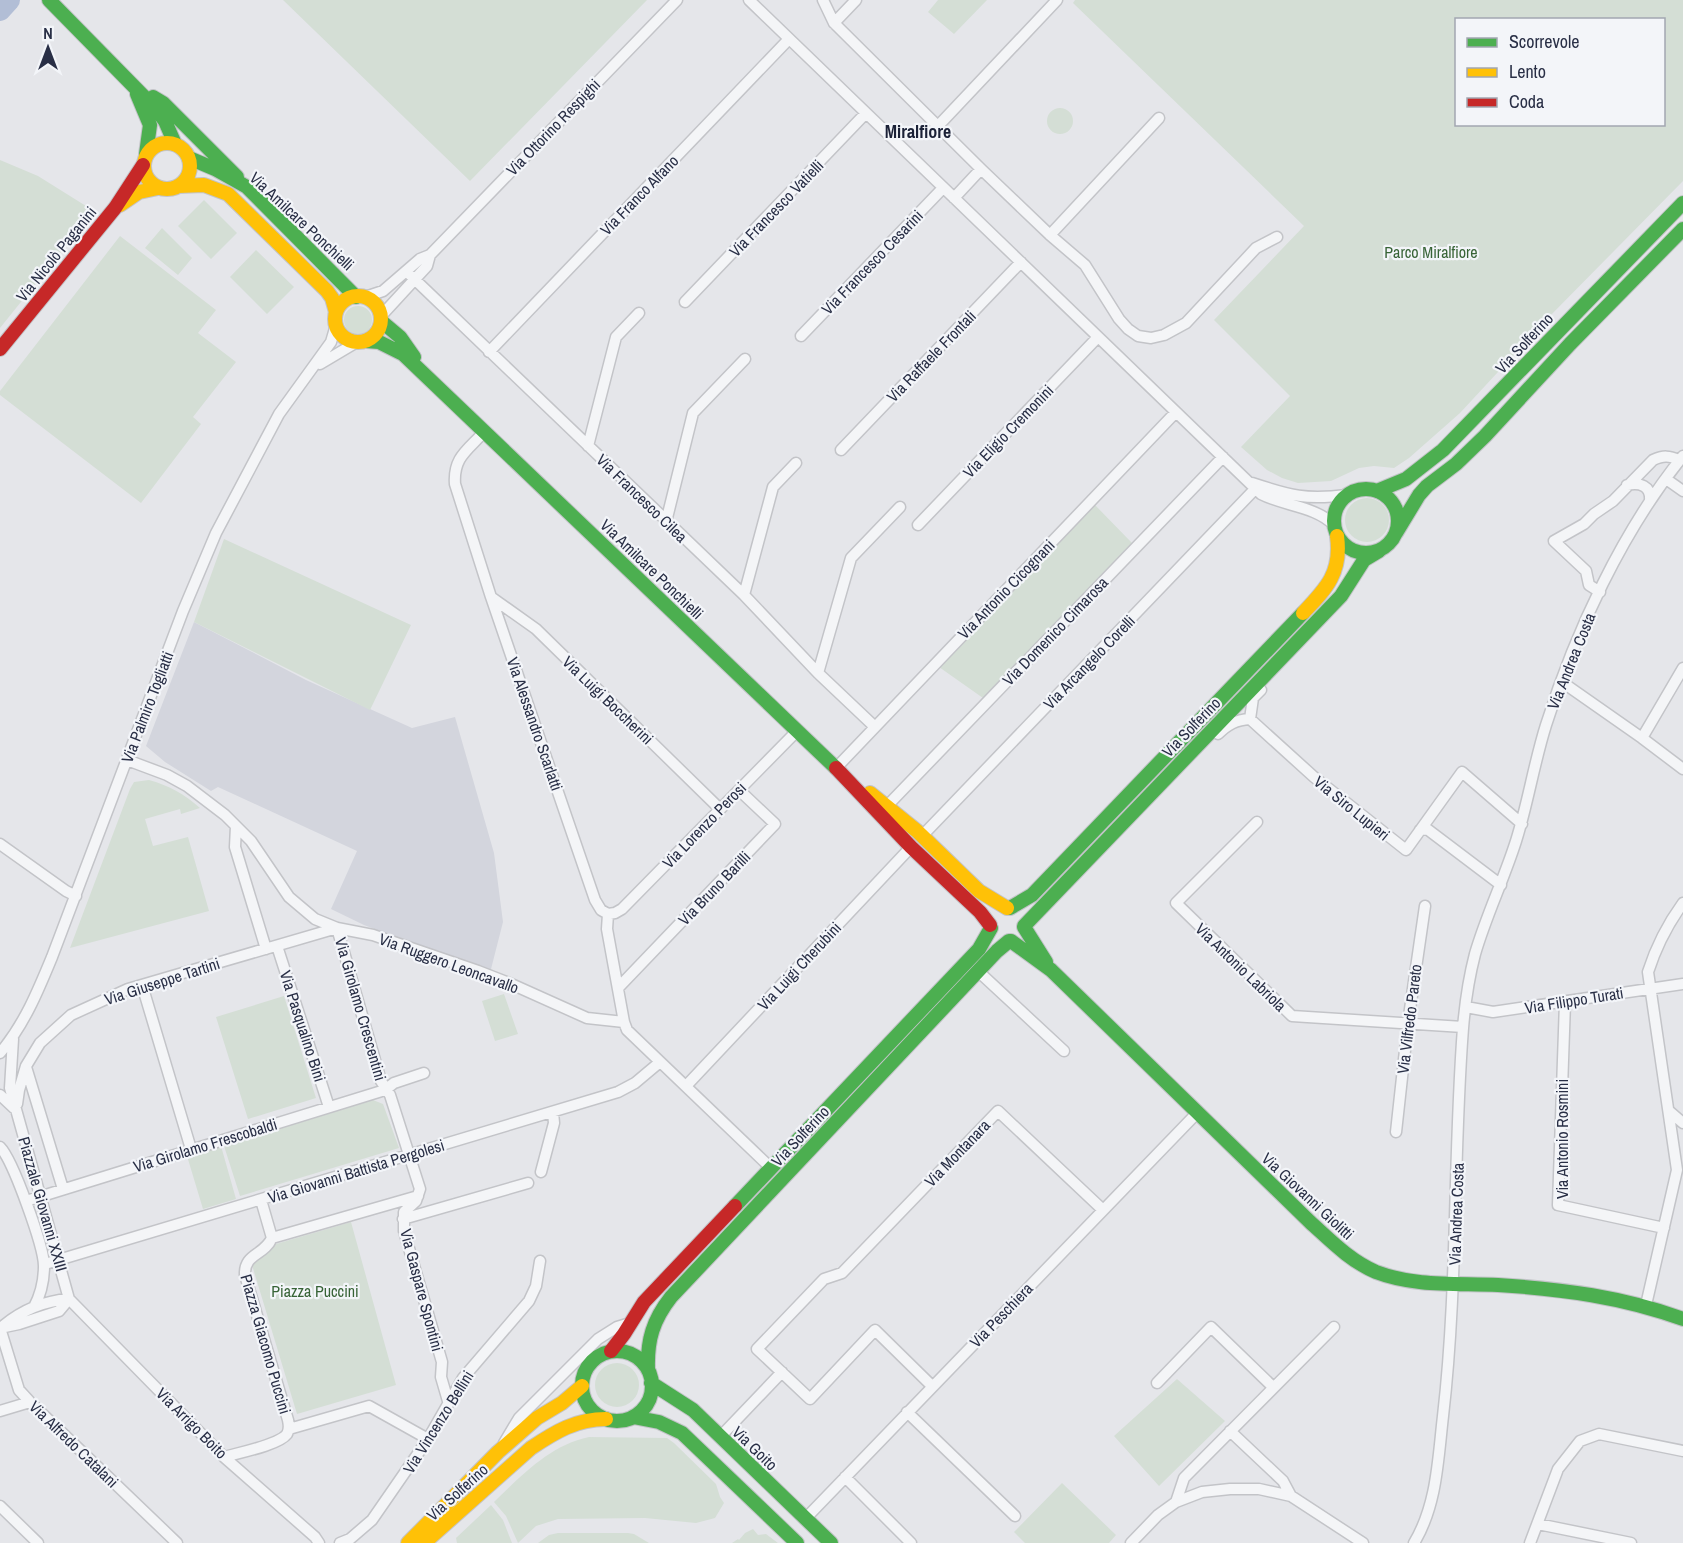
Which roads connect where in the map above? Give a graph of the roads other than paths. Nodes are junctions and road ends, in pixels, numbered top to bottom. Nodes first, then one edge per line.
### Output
1 (49, 0) edge
2 (677, 0) edge
3 (749, 0) edge
4 (824, 0) edge
5 (856, 0) edge
6 (1057, 0) edge
7 (834, 22) junction
8 (789, 39) junction
9 (133, 83) junction
10 (866, 113) junction
11 (1159, 118) dead end
12 (938, 126) junction
13 (175, 144) junction
14 (189, 158) junction
15 (144, 160) junction
16 (981, 169) junction
17 (178, 186) junction
18 (247, 187) junction
19 (158, 188) junction
20 (943, 188) junction
21 (954, 198) junction
22 (1683, 203) edge
23 (115, 208) junction
24 (1683, 229) edge
25 (1050, 235) junction
26 (1278, 237) dead end
27 (1021, 262) junction
28 (411, 276) junction
29 (361, 297) junction
30 (685, 302) dead end
31 (639, 313) dead end
32 (336, 318) junction
33 (381, 319) junction
34 (801, 336) dead end
35 (1098, 337) junction
36 (361, 341) junction
37 (0, 349) edge
38 (489, 352) junction
39 (745, 359) dead end
40 (313, 369) junction
41 (445, 394) junction
42 (1176, 412) junction
43 (484, 432) junction
44 (588, 446) junction
45 (841, 450) dead end
46 (1223, 457) junction
47 (1681, 458) edge
48 (796, 463) dead end
49 (1666, 479) junction
50 (1628, 485) junction
51 (1254, 486) junction
52 (1377, 491) junction
53 (1683, 491) edge
54 (1347, 495) junction
55 (1650, 500) junction
56 (900, 507) dead end
57 (666, 522) junction
58 (918, 525) dead end
59 (1335, 531) junction
60 (1396, 533) junction
61 (1379, 551) junction
62 (1600, 592) junction
63 (744, 596) junction
64 (491, 597) junction
65 (1306, 632) junction
66 (1683, 669) edge
67 (818, 673) junction
68 (1562, 682) junction
69 (1250, 719) junction
70 (874, 727) junction
71 (797, 731) junction
72 (1642, 738) junction
73 (127, 760) junction
74 (836, 768) junction
75 (1683, 769) edge
76 (1169, 773) junction
77 (739, 790) junction
78 (887, 806) junction
79 (720, 809) junction
80 (1257, 822) dead end
81 (1522, 824) junction
82 (236, 826) junction
83 (1420, 830) junction
84 (922, 836) junction
85 (0, 844) edge
86 (911, 847) junction
87 (1501, 885) junction
88 (76, 896) junction
89 (1683, 903) edge
90 (1425, 906) dead end
91 (1008, 908) junction
92 (608, 914) junction
93 (315, 919) junction
94 (991, 927) junction
95 (1024, 927) junction
96 (337, 928) junction
97 (294, 941) junction
98 (1010, 941) junction
99 (277, 946) junction
100 (266, 950) junction
101 (1051, 970) junction
102 (978, 972) junction
103 (1683, 984) edge
104 (142, 985) junction
105 (618, 988) junction
106 (1650, 988) junction
107 (1564, 1002) junction
108 (1466, 1007) junction
109 (624, 1022) junction
110 (1408, 1023) junction
111 (1463, 1027) junction
112 (13, 1039) junction
113 (1064, 1051) dead end
114 (0, 1053) edge
115 (660, 1062) junction
116 (26, 1066) junction
117 (424, 1073) dead end
118 (686, 1086) junction
119 (385, 1090) junction
120 (0, 1095) edge
121 (329, 1107) junction
122 (16, 1110) junction
123 (1669, 1111) junction
124 (553, 1112) junction
125 (1198, 1112) junction
126 (1683, 1123) edge
127 (1396, 1132) dead end
128 (0, 1147) edge
129 (191, 1149) junction
130 (410, 1155) junction
131 (1680, 1166) edge
132 (772, 1169) junction
133 (541, 1172) dead end
134 (528, 1183) dead end
135 (63, 1189) junction
136 (40, 1196) junction
137 (419, 1196) junction
138 (261, 1200) junction
139 (26, 1201) junction
140 (1103, 1210) junction
141 (403, 1219) junction
142 (1665, 1228) junction
143 (272, 1238) junction
144 (58, 1260) junction
145 (540, 1261) dead end
146 (45, 1264) junction
147 (1454, 1283) junction
148 (69, 1299) junction
149 (1646, 1305) junction
150 (34, 1306) junction
151 (1683, 1319) edge
152 (630, 1323) junction
153 (1334, 1327) dead end
154 (0, 1328) edge
155 (611, 1351) junction
156 (442, 1362) junction
157 (782, 1372) junction
158 (650, 1376) junction
159 (1157, 1383) dead end
160 (458, 1385) junction
161 (582, 1386) junction
162 (932, 1386) junction
163 (1273, 1387) junction
164 (448, 1401) junction
165 (30, 1402) junction
166 (0, 1411) edge
167 (907, 1413) junction
168 (633, 1417) junction
169 (606, 1419) junction
170 (289, 1429) junction
171 (1230, 1431) junction
172 (720, 1437) junction
173 (428, 1439) junction
174 (1683, 1451) edge
175 (498, 1452) junction
176 (224, 1457) junction
177 (845, 1477) junction
178 (1291, 1496) junction
179 (1176, 1502) junction
180 (0, 1506) edge
181 (1015, 1516) dead end
182 (805, 1519) junction
183 (1538, 1524) junction
184 (420, 1529) junction
185 (38, 1543) edge
186 (177, 1543) edge
187 (319, 1543) edge
188 (340, 1543) edge
189 (398, 1543) edge
190 (408, 1543) edge
191 (424, 1543) edge
192 (798, 1543) edge
193 (831, 1543) edge
194 (911, 1543) edge
195 (1131, 1543) edge
196 (1363, 1543) edge
197 (1414, 1543) edge
198 (1530, 1543) edge
199 (1630, 1543) edge

1 - 9 main road, Via Amilcare Ponchielli
2 - 28 street, Via Ottorino Respighi
3 - 8 street
4 - 7 street
5 - 7 street
6 - 12 street
7 - 12 street
8 - 10 street
8 - 38 street, Via Franco Alfano
9 - 13 main road, Via Amilcare Ponchielli
9 - 15 main road, Via Amilcare Ponchielli
9 - 18 main road
10 - 20 street
10 - 30 street, Via Francesco Vatielli
11 - 25 street
12 - 16 street
13 - 14 main road, Via Amilcare Ponchielli
13 - 15 main road
14 - 17 main road
14 - 18 main road, Via Amilcare Ponchielli
15 - 19 main road
15 - 23 main road, Via Nicolò Paganini
16 - 21 street
16 - 25 street
17 - 19 main road, Via Amilcare Ponchielli
17 - 32 main road, Via Amilcare Ponchielli
18 - 29 main road, Via Amilcare Ponchielli
19 - 23 main road, Via Nicolò Paganini
20 - 21 street
20 - 34 street, Via Francesco Cesarini
21 - 27 street
22 - 52 main road, Via Solferino
23 - 37 main road, Via Nicolò Paganini
24 - 60 main road, Via Solferino
25 - 26 street
27 - 35 street
27 - 45 street, Via Raffaele Frontali
28 - 29 street, Via Ottorino Respighi
28 - 33 street, Via Ottorino Respighi
28 - 38 street, Via Francesco Cilea
29 - 32 main road, Via Amilcare Ponchielli
29 - 33 main road, Via Amilcare Ponchielli
31 - 44 street
32 - 36 main road, Via Amilcare Ponchielli
32 - 40 street, Via Palmiro Togliatti
33 - 36 main road
33 - 41 main road, Via Amilcare Ponchielli
35 - 42 street
35 - 58 street, Via Eligio Cremonini
36 - 40 street, Via Palmiro Togliatti
36 - 41 main road, Via Amilcare Ponchielli
38 - 44 street, Via Francesco Cilea
39 - 57 street
40 - 73 street, Via Palmiro Togliatti
41 - 43 main road, Via Amilcare Ponchielli
42 - 46 street
42 - 70 street, Via Antonio Cicognani
43 - 64 street, Via Alessandro Scarlatti
43 - 71 main road, Via Amilcare Ponchielli
44 - 57 street, Via Francesco Cilea
46 - 51 street
46 - 78 street, Via Domenico Cimarosa
47 - 49 street, Via Andrea Costa
47 - 50 street
48 - 63 street
49 - 53 street
49 - 55 street, Via Andrea Costa
50 - 55 street
50 - 62 street
51 - 54 street
51 - 59 street
51 - 84 street, Via Arcangelo Corelli
52 - 54 main road, Via Solferino
52 - 60 main road
54 - 59 main road, Via Solferino
55 - 62 street, Via Andrea Costa
56 - 67 street
57 - 63 street, Via Francesco Cilea
59 - 61 main road
59 - 91 main road, Via Solferino
60 - 61 main road, Via Solferino
61 - 65 main road, Via Solferino
62 - 68 street, Via Andrea Costa
63 - 67 street, Via Francesco Cilea
64 - 79 street, Via Luigi Boccherini
64 - 92 street, Via Alessandro Scarlatti
65 - 69 street
65 - 76 main road, Via Solferino
66 - 72 street
67 - 70 street, Via Francesco Cilea
68 - 72 street
68 - 81 street, Via Andrea Costa
69 - 76 street
69 - 83 street, Via Siro Lupieri
70 - 74 street, Via Antonio Cicognani
71 - 74 main road, Via Amilcare Ponchielli
71 - 77 street, Via Lorenzo Perosi
72 - 75 street
73 - 82 street, Via Ruggero Leoncavallo
73 - 88 street, Via Palmiro Togliatti
74 - 78 main road, Via Amilcare Ponchielli
74 - 86 main road, Via Amilcare Ponchielli
76 - 95 main road, Via Solferino
77 - 79 street, Via Lorenzo Perosi
77 - 105 street, Via Bruno Barilli
78 - 84 main road, Via Amilcare Ponchielli
79 - 92 street, Via Lorenzo Perosi
80 - 110 street, Via Antonio Labriola
81 - 83 street, Via Siro Lupieri
81 - 87 street, Via Andrea Costa
82 - 93 street, Via Ruggero Leoncavallo
82 - 100 street
83 - 87 street
84 - 91 main road, Via Amilcare Ponchielli
85 - 88 street
86 - 94 main road, Via Amilcare Ponchielli
86 - 118 street, Via Luigi Cherubini
87 - 108 street, Via Andrea Costa
88 - 112 street, Via Palmiro Togliatti
89 - 106 street
90 - 110 street, Via Vilfredo Pareto
91 - 94 main road, Via Solferino
91 - 95 main road
92 - 105 street
93 - 96 street, Via Ruggero Leoncavallo
93 - 97 street, Via Giuseppe Tartini
94 - 98 main road
94 - 132 main road, Via Solferino
95 - 98 main road, Via Solferino
95 - 101 main road, Via Giovanni Giolitti
96 - 97 street, Via Giuseppe Tartini
96 - 109 street, Via Ruggero Leoncavallo
96 - 119 street, Via Girolamo Crescentini
97 - 99 street, Via Giuseppe Tartini
98 - 101 main road, Via Giovanni Giolitti
98 - 102 main road, Via Solferino
99 - 100 street, Via Giuseppe Tartini
99 - 121 street, Via Pasqualino Bini
100 - 104 street, Via Giuseppe Tartini
101 - 125 main road, Via Giovanni Giolitti
102 - 113 street
102 - 158 main road, Via Solferino
103 - 106 street, Via Filippo Turati
104 - 116 street, Via Giuseppe Tartini
104 - 129 street
105 - 109 street
106 - 107 street, Via Filippo Turati
106 - 123 street
107 - 108 street, Via Filippo Turati
107 - 142 street, Via Antonio Rosmini
108 - 111 street, Via Andrea Costa
109 - 115 street
110 - 111 street, Via Antonio Labriola
110 - 127 street, Via Vilfredo Pareto
111 - 147 street, Via Andrea Costa
112 - 114 street, Via Palmiro Togliatti
112 - 122 street, Piazzale Giovanni XXIII
115 - 118 street
115 - 124 street, Via Giovanni Battista Pergolesi
116 - 122 street, Via Giuseppe Tartini
116 - 135 street
117 - 119 street, Via Girolamo Frescobaldi
118 - 132 street
119 - 121 street, Via Girolamo Frescobaldi
119 - 130 street
120 - 122 street
121 - 129 street, Via Girolamo Frescobaldi
122 - 136 street, Piazzale Giovanni XXIII
123 - 126 street
123 - 131 street
124 - 130 street, Via Giovanni Battista Pergolesi
124 - 133 street
125 - 140 street, Via Peschiera
125 - 147 main road, Via Giovanni Giolitti
128 - 139 street, Piazzale Giovanni XXIII
129 - 135 street, Via Girolamo Frescobaldi
130 - 137 street
130 - 138 street, Via Giovanni Battista Pergolesi
131 - 142 street
132 - 152 main road, Via Solferino
134 - 141 street
135 - 136 street, Via Girolamo Frescobaldi
136 - 139 street, Via Girolamo Frescobaldi
136 - 144 street, Piazzale Giovanni XXIII
137 - 141 street, Via Gaspare Spontini
137 - 143 street
138 - 143 street
138 - 144 street, Via Giovanni Battista Pergolesi
139 - 146 street, Piazzale Giovanni XXIII
140 - 157 street, Via Montanara
140 - 162 street, Via Peschiera
141 - 156 street, Via Gaspare Spontini
142 - 149 street
143 - 170 street, Piazza Giacomo Puccini
144 - 146 street, Via Giovanni Battista Pergolesi
144 - 148 street, Piazzale Giovanni XXIII
145 - 160 street, Via Vincenzo Bellini
146 - 150 street, Piazzale Giovanni XXIII
147 - 149 main road, Via Giovanni Giolitti
147 - 197 street, Via Andrea Costa
148 - 150 street
148 - 154 street
148 - 176 street, Via Arrigo Boito
149 - 151 main road, Via Giovanni Giolitti
150 - 154 street
152 - 155 main road, Via Solferino
152 - 175 street, Via Solferino
153 - 163 street
154 - 165 street, Via Alfredo Catalani
155 - 158 main road
155 - 161 main road, Via Solferino
156 - 160 street, Via Gaspare Spontini
156 - 164 street, Via Gaspare Spontini
157 - 162 street
157 - 172 street
158 - 168 main road, Via Solferino
158 - 172 main road, Via Goito
159 - 163 street
160 - 164 street, Via Vincenzo Bellini
161 - 169 main road
161 - 175 main road, Via Solferino
162 - 167 street, Via Peschiera
163 - 171 street
164 - 173 street, Via Vincenzo Bellini
165 - 166 street
165 - 186 street, Via Alfredo Catalani
167 - 177 street, Via Peschiera
167 - 181 street
168 - 169 main road, Via Solferino
168 - 192 main road
169 - 191 main road, Via Solferino
170 - 173 street
170 - 176 street, Piazza Giacomo Puccini
171 - 178 street
171 - 179 street
172 - 182 main road, Via Goito
173 - 188 street, Via Vincenzo Bellini
174 - 183 street
175 - 184 main road, Via Solferino
176 - 187 street, Via Arrigo Boito
177 - 182 street, Via Peschiera
177 - 194 street
178 - 179 street
178 - 196 street
179 - 195 street
180 - 185 street
182 - 193 main road, Via Goito
183 - 198 street
183 - 199 street
184 - 189 main road
184 - 190 main road, Via Solferino

